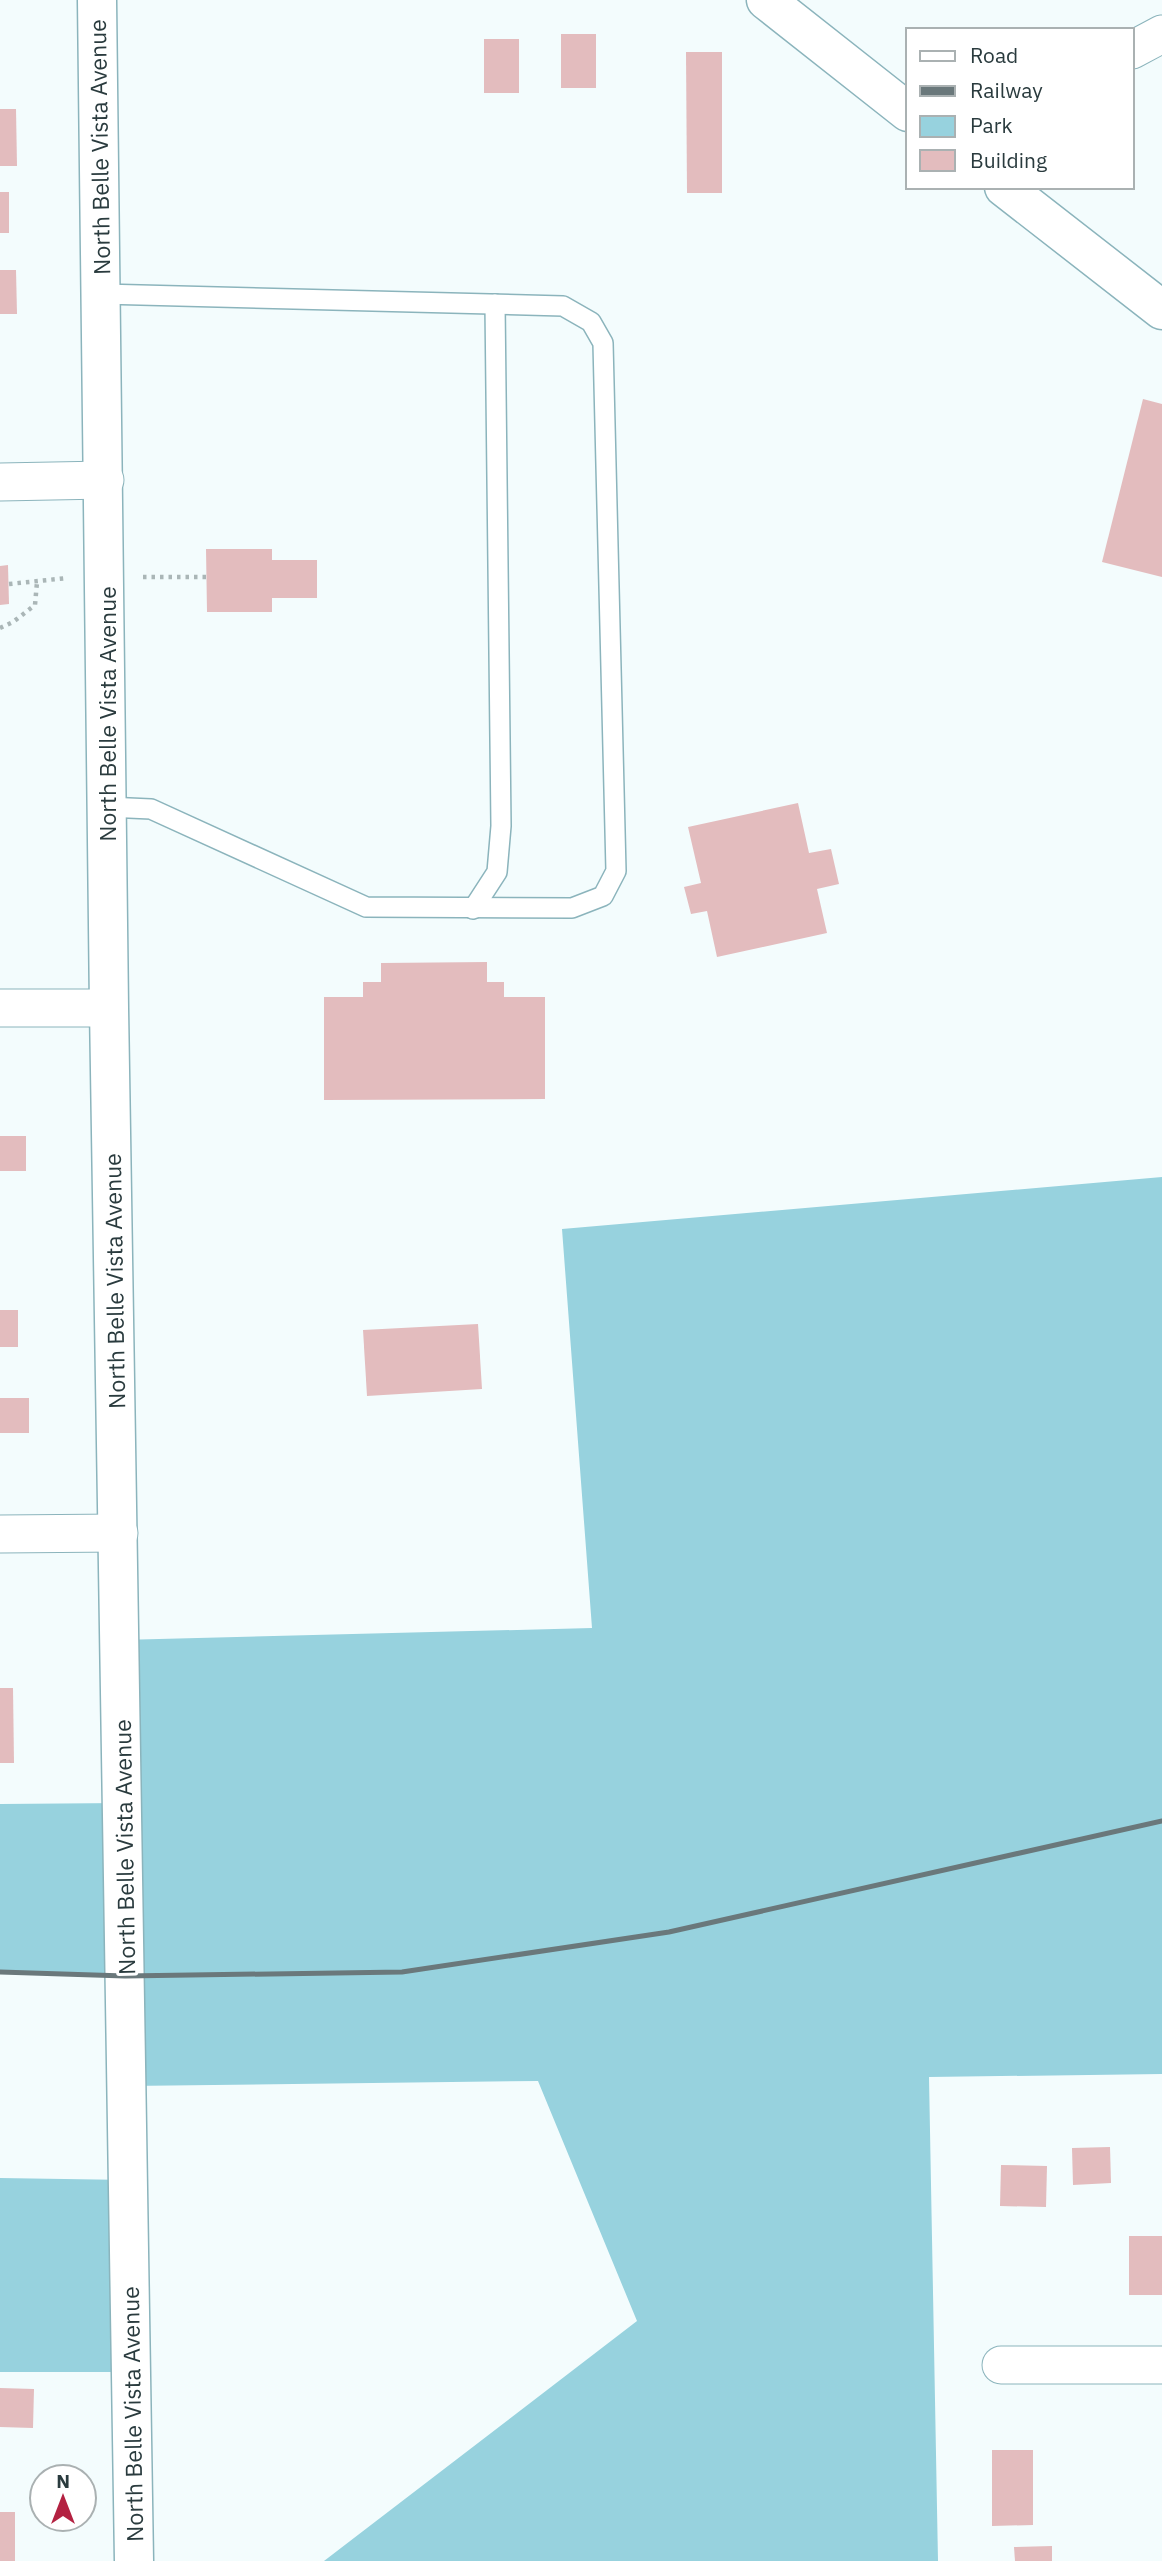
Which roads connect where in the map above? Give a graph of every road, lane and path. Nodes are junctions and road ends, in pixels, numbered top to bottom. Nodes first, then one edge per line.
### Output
1 (97, 0) edge
2 (766, 0) edge
3 (1162, 34) edge
4 (1134, 49) edge
5 (906, 110) edge
6 (1007, 189) edge
7 (102, 294) junction
8 (495, 304) junction
9 (1162, 310) edge
10 (104, 480) junction
11 (0, 482) edge
12 (78, 577) dead end
13 (138, 577) dead end
14 (206, 577) dead end
15 (37, 582) junction
16 (9, 584) dead end
17 (0, 628) edge
18 (107, 807) junction
19 (473, 909) junction
20 (109, 1007) junction
21 (0, 1008) edge
22 (118, 1533) junction
23 (0, 1534) edge
24 (1001, 2365) dead end
25 (1162, 2365) edge
26 (134, 2561) edge

1 - 7 street, North Belle Vista Avenue
2 - 5 street
3 - 4 street
6 - 9 street
7 - 8 lane
7 - 10 street, North Belle Vista Avenue
8 - 19 lane
8 - 19 lane
10 - 11 street
10 - 18 street, North Belle Vista Avenue
12 - 15 path
13 - 14 path
15 - 16 path
15 - 17 path
18 - 19 lane
18 - 20 street, North Belle Vista Avenue
20 - 21 street
20 - 22 street, North Belle Vista Avenue
22 - 23 street
22 - 26 street, North Belle Vista Avenue
24 - 25 street

